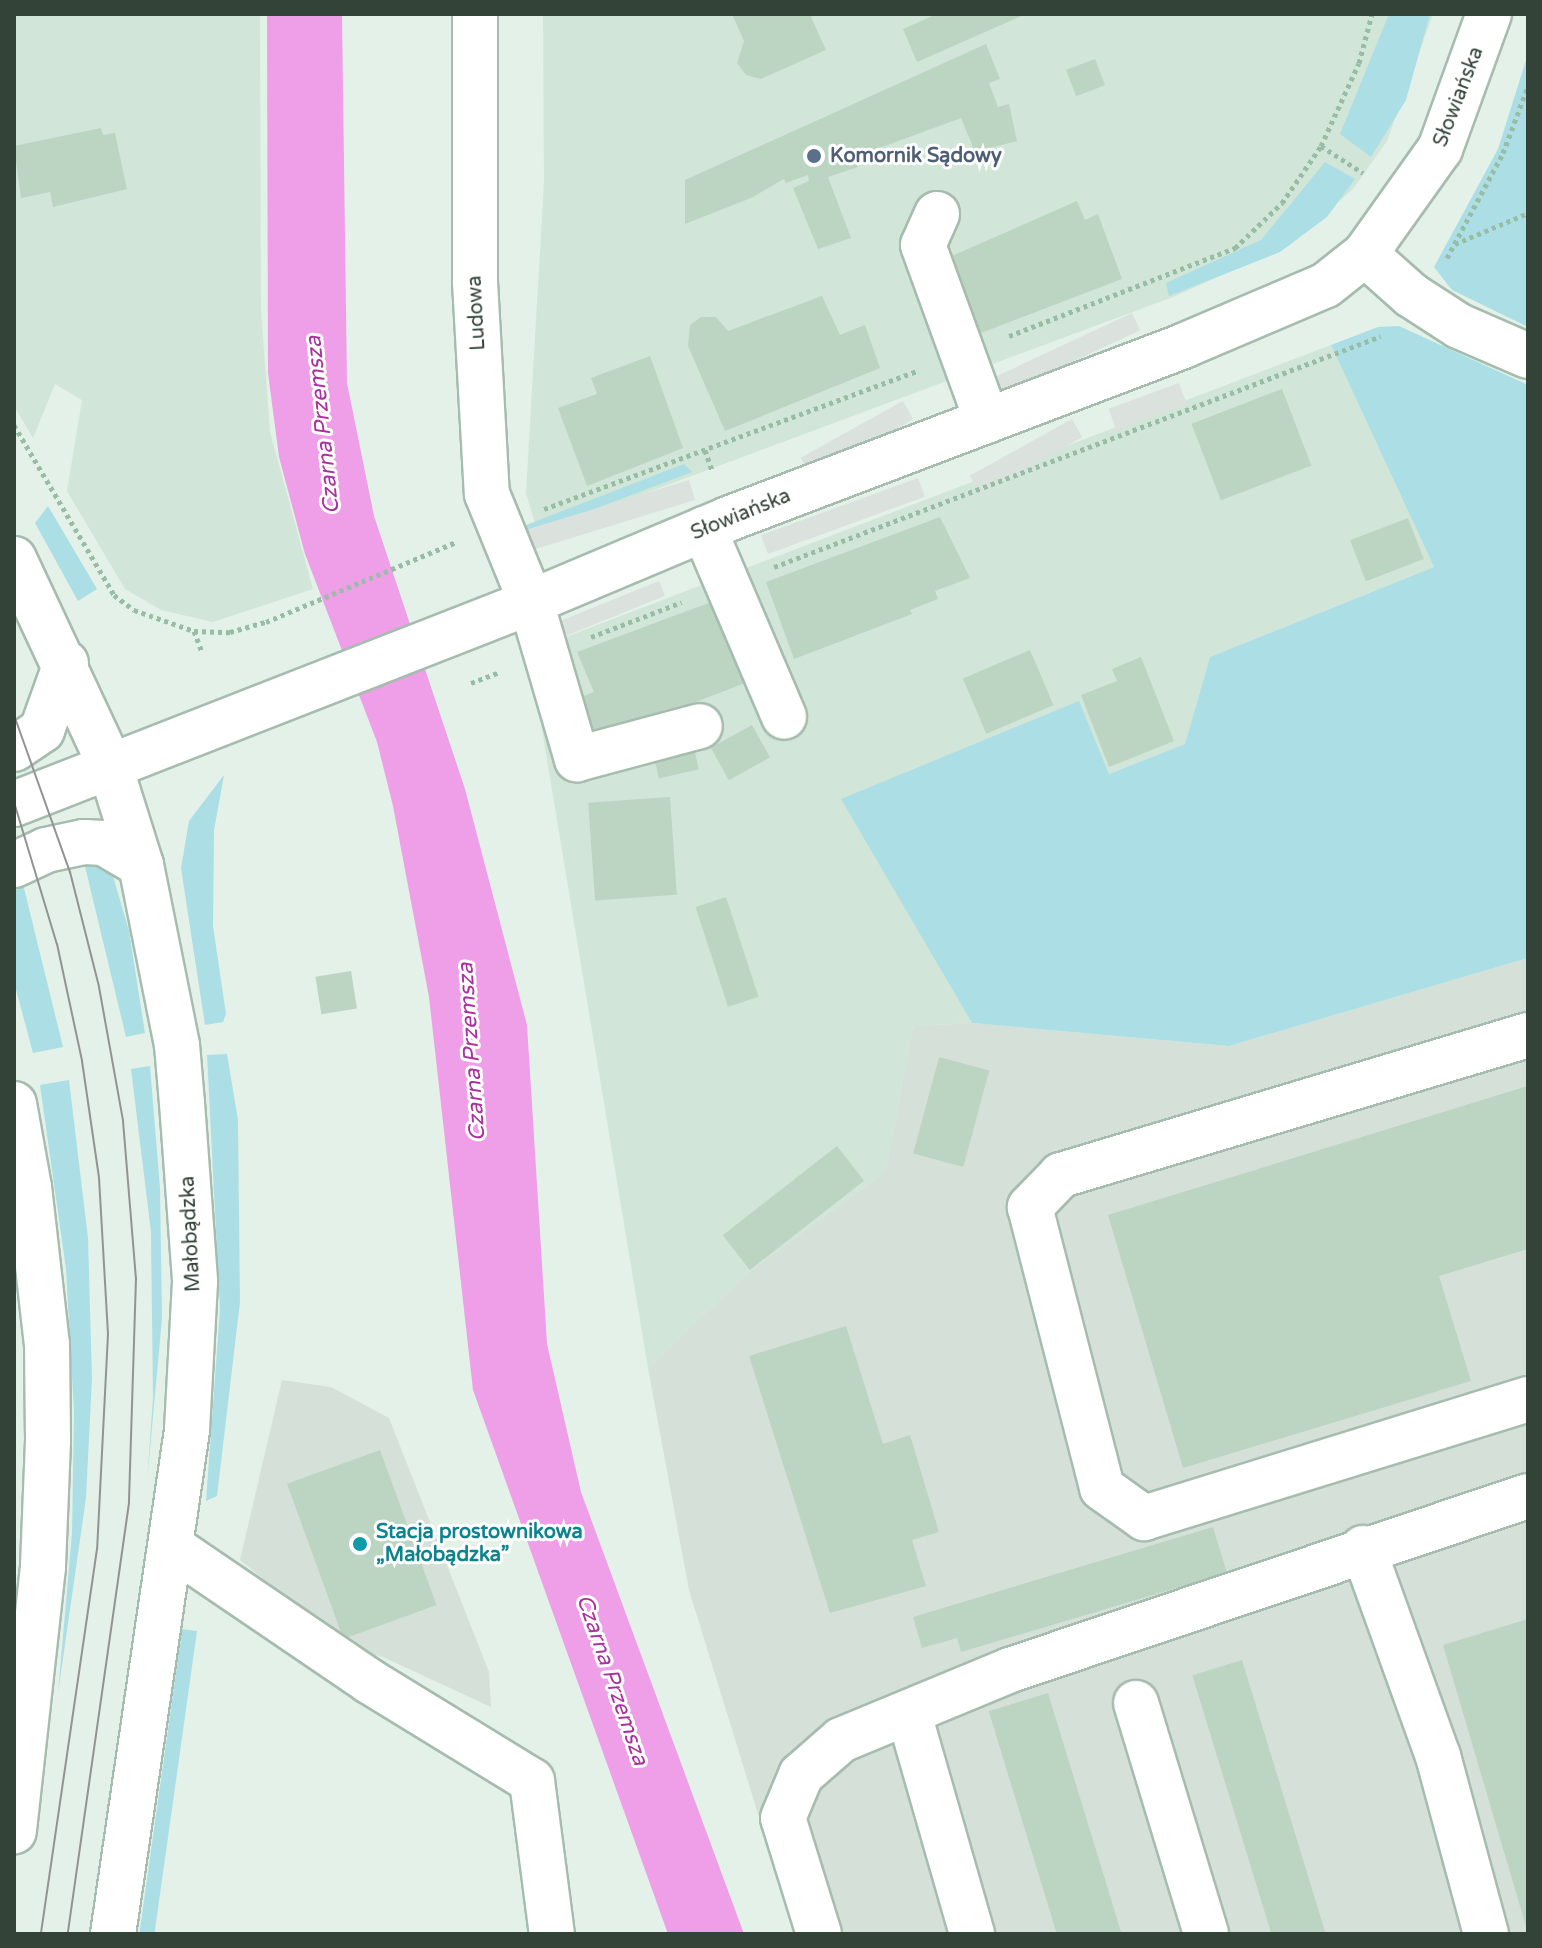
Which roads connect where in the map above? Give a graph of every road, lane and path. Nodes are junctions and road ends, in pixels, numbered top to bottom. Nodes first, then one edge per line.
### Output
1 (475, 14) edge
2 (1489, 14) edge
3 (1528, 86) edge
4 (1321, 146) dead end
5 (1363, 173) dead end
6 (1528, 213) edge
7 (937, 214) dead end
8 (1453, 245) junction
9 (1365, 254) junction
10 (1445, 266) dead end
11 (1391, 334) dead end
12 (1528, 356) edge
13 (987, 421) junction
14 (14, 425) edge
15 (705, 450) dead end
16 (712, 470) dead end
17 (704, 529) junction
18 (464, 539) dead end
19 (14, 559) edge
20 (728, 585) junction
21 (513, 609) junction
22 (194, 631) junction
23 (202, 652) dead end
24 (546, 654) junction
25 (66, 663) junction
26 (784, 717) dead end
27 (700, 726) dead end
28 (14, 749) edge
29 (109, 763) junction
30 (14, 804) edge
31 (14, 865) edge
32 (141, 865) junction
33 (1528, 1035) edge
34 (14, 1104) edge
35 (1528, 1399) edge
36 (1528, 1496) edge
37 (172, 1547) junction
38 (1363, 1548) junction
39 (1136, 1703) dead end
40 (909, 1714) junction
41 (14, 1831) edge
42 (113, 1934) edge
43 (552, 1934) edge
44 (819, 1934) edge
45 (972, 1934) edge
46 (1206, 1934) edge
47 (1486, 1934) edge

1 - 21 street, Ludowa
2 - 9 street, Słowiańska
3 - 8 path
4 - 5 path
6 - 8 path
7 - 13 street
8 - 10 path
9 - 12 street
9 - 13 street, Słowiańska
11 - 20 path
13 - 17 street, Słowiańska
14 - 22 path
15 - 16 path
17 - 20 street
17 - 21 street, Słowiańska
18 - 22 path
19 - 25 street, Małobądzka
20 - 24 path
20 - 26 street
21 - 24 street, Ludowa
21 - 29 street, Słowiańska
22 - 23 path
24 - 27 street, Ludowa
25 - 28 street
25 - 29 street, Małobądzka
29 - 30 street, Słowiańska
29 - 32 street, Małobądzka
31 - 32 street
32 - 37 street, Małobądzka
33 - 35 street
34 - 41 street
36 - 38 street
37 - 42 street, Małobądzka
37 - 43 street
38 - 40 street
38 - 47 street
39 - 46 street
40 - 44 street
40 - 45 street

